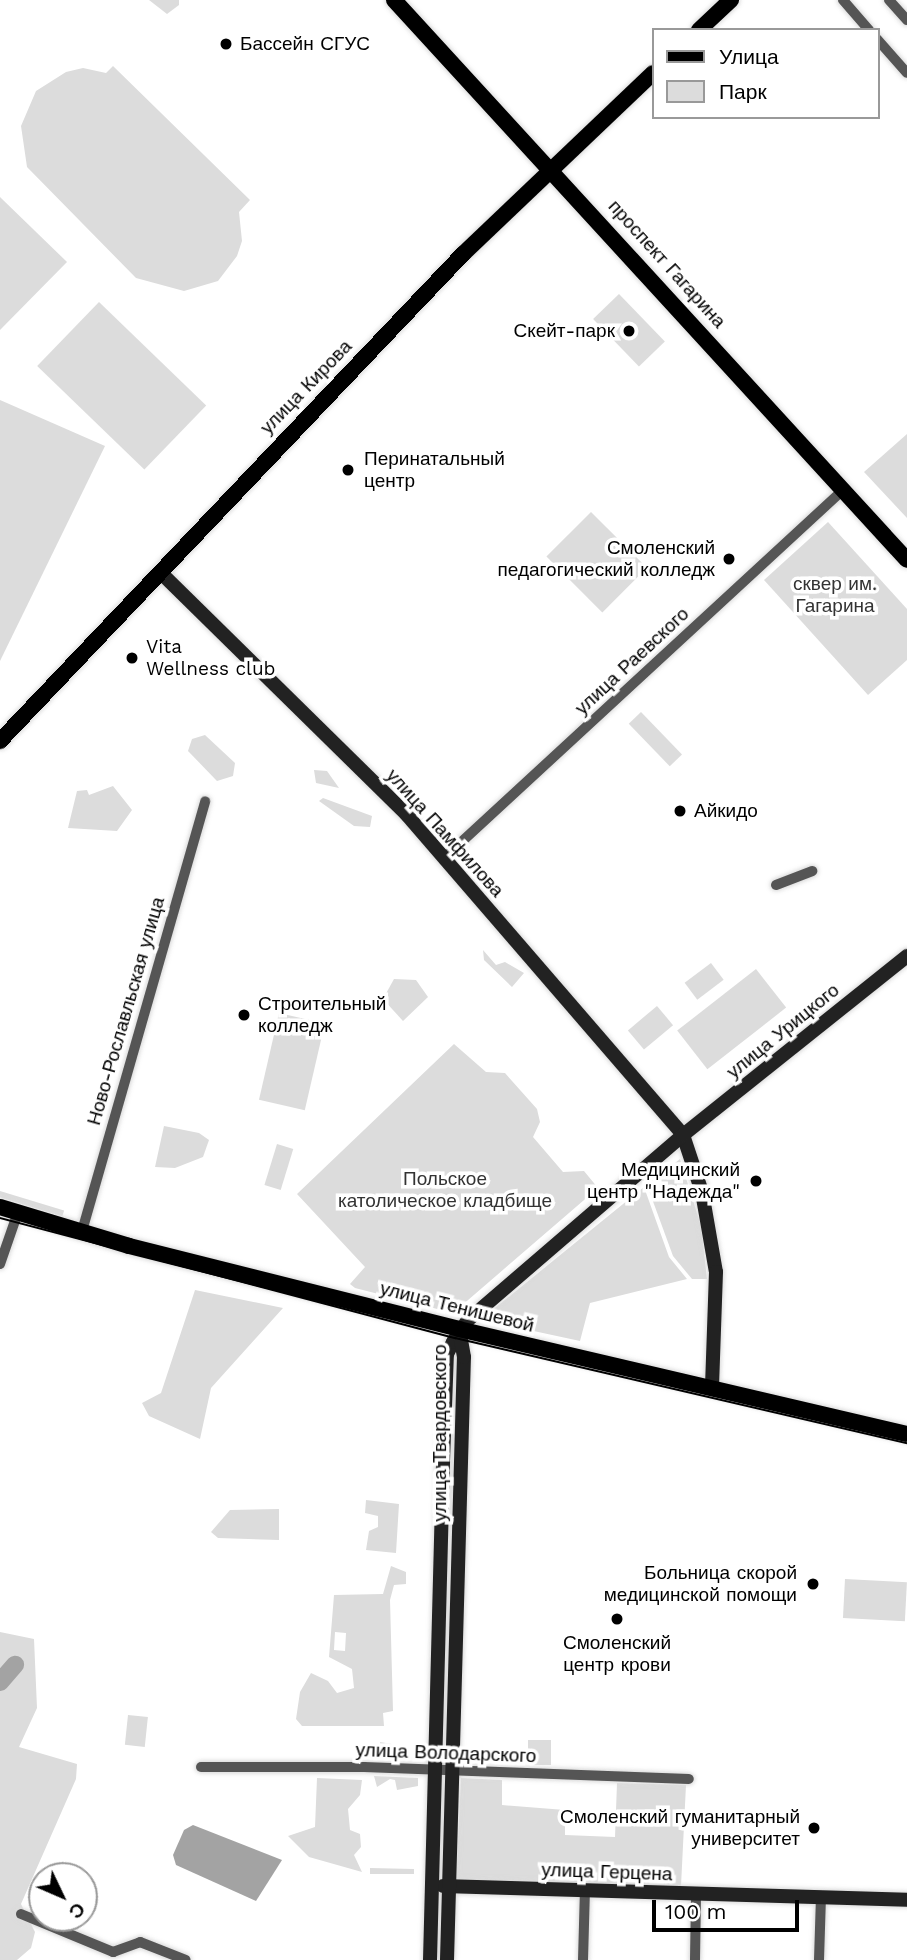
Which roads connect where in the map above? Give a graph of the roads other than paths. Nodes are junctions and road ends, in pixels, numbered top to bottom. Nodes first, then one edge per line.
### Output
1 (394, 0) edge
2 (731, 0) edge
3 (843, 0) edge
4 (890, 0) edge
5 (907, 20) edge
6 (701, 28) edge
7 (867, 28) edge
8 (879, 41) edge
9 (907, 73) edge
10 (652, 74) edge
11 (552, 169) junction
12 (843, 490) junction
13 (907, 559) edge
14 (162, 573) junction
15 (0, 741) edge
16 (205, 801) dead end
17 (444, 858) junction
18 (812, 871) dead end
19 (776, 885) dead end
20 (907, 956) edge
21 (683, 1135) junction
22 (0, 1207) edge
23 (18, 1212) junction
24 (82, 1231) junction
25 (0, 1264) edge
26 (459, 1329) junction
27 (712, 1388) junction
28 (907, 1434) edge
29 (439, 1581) junction
30 (458, 1583) junction
31 (201, 1766) dead end
32 (434, 1769) junction
33 (454, 1771) junction
34 (689, 1779) dead end
35 (432, 1885) junction
36 (450, 1886) junction
37 (585, 1889) junction
38 (696, 1894) junction
39 (821, 1897) junction
40 (907, 1900) edge
41 (21, 1914) dead end
42 (186, 1960) edge
43 (430, 1960) edge
44 (447, 1960) edge
45 (583, 1960) edge
46 (695, 1960) edge
47 (818, 1960) edge

1 - 11 main road, проспект Гагарина
2 - 6 main road
3 - 7 street
4 - 5 street
8 - 9 street
10 - 11 main road, улица Кирова
11 - 12 main road, проспект Гагарина
11 - 14 main road, улица Кирова
12 - 13 main road, проспект Гагарина
12 - 17 street, улица Раевского
14 - 15 main road, улица Кирова
14 - 17 street, улица Памфилова
16 - 24 street, Ново-Рославльская улица
17 - 21 street, улица Памфилова
18 - 19 street
20 - 21 street, улица Урицкого
21 - 26 street, улица Урицкого
21 - 27 street
22 - 23 main road, улица Тенишевой
23 - 24 main road, улица Тенишевой
23 - 25 street
24 - 26 main road, улица Тенишевой
26 - 27 main road, улица Тенишевой
26 - 29 street, улица Твардовского
26 - 30 street, улица Твардовского
27 - 28 main road, улица Тенишевой
29 - 30 street
29 - 32 street, улица Твардовского
30 - 33 street, улица Твардовского
31 - 32 street, улица Володарского
32 - 33 street, улица Володарского
32 - 35 street, улица Твардовского
33 - 34 street, улица Володарского
33 - 36 street, улица Твардовского
35 - 36 street, улица Герцена
35 - 43 street, улица Твардовского
36 - 37 street, улица Герцена
36 - 44 street, улица Твардовского
37 - 38 street, улица Герцена
37 - 45 street
38 - 39 street, улица Герцена
38 - 46 street
39 - 40 street, улица Герцена
39 - 47 street
41 - 42 street

